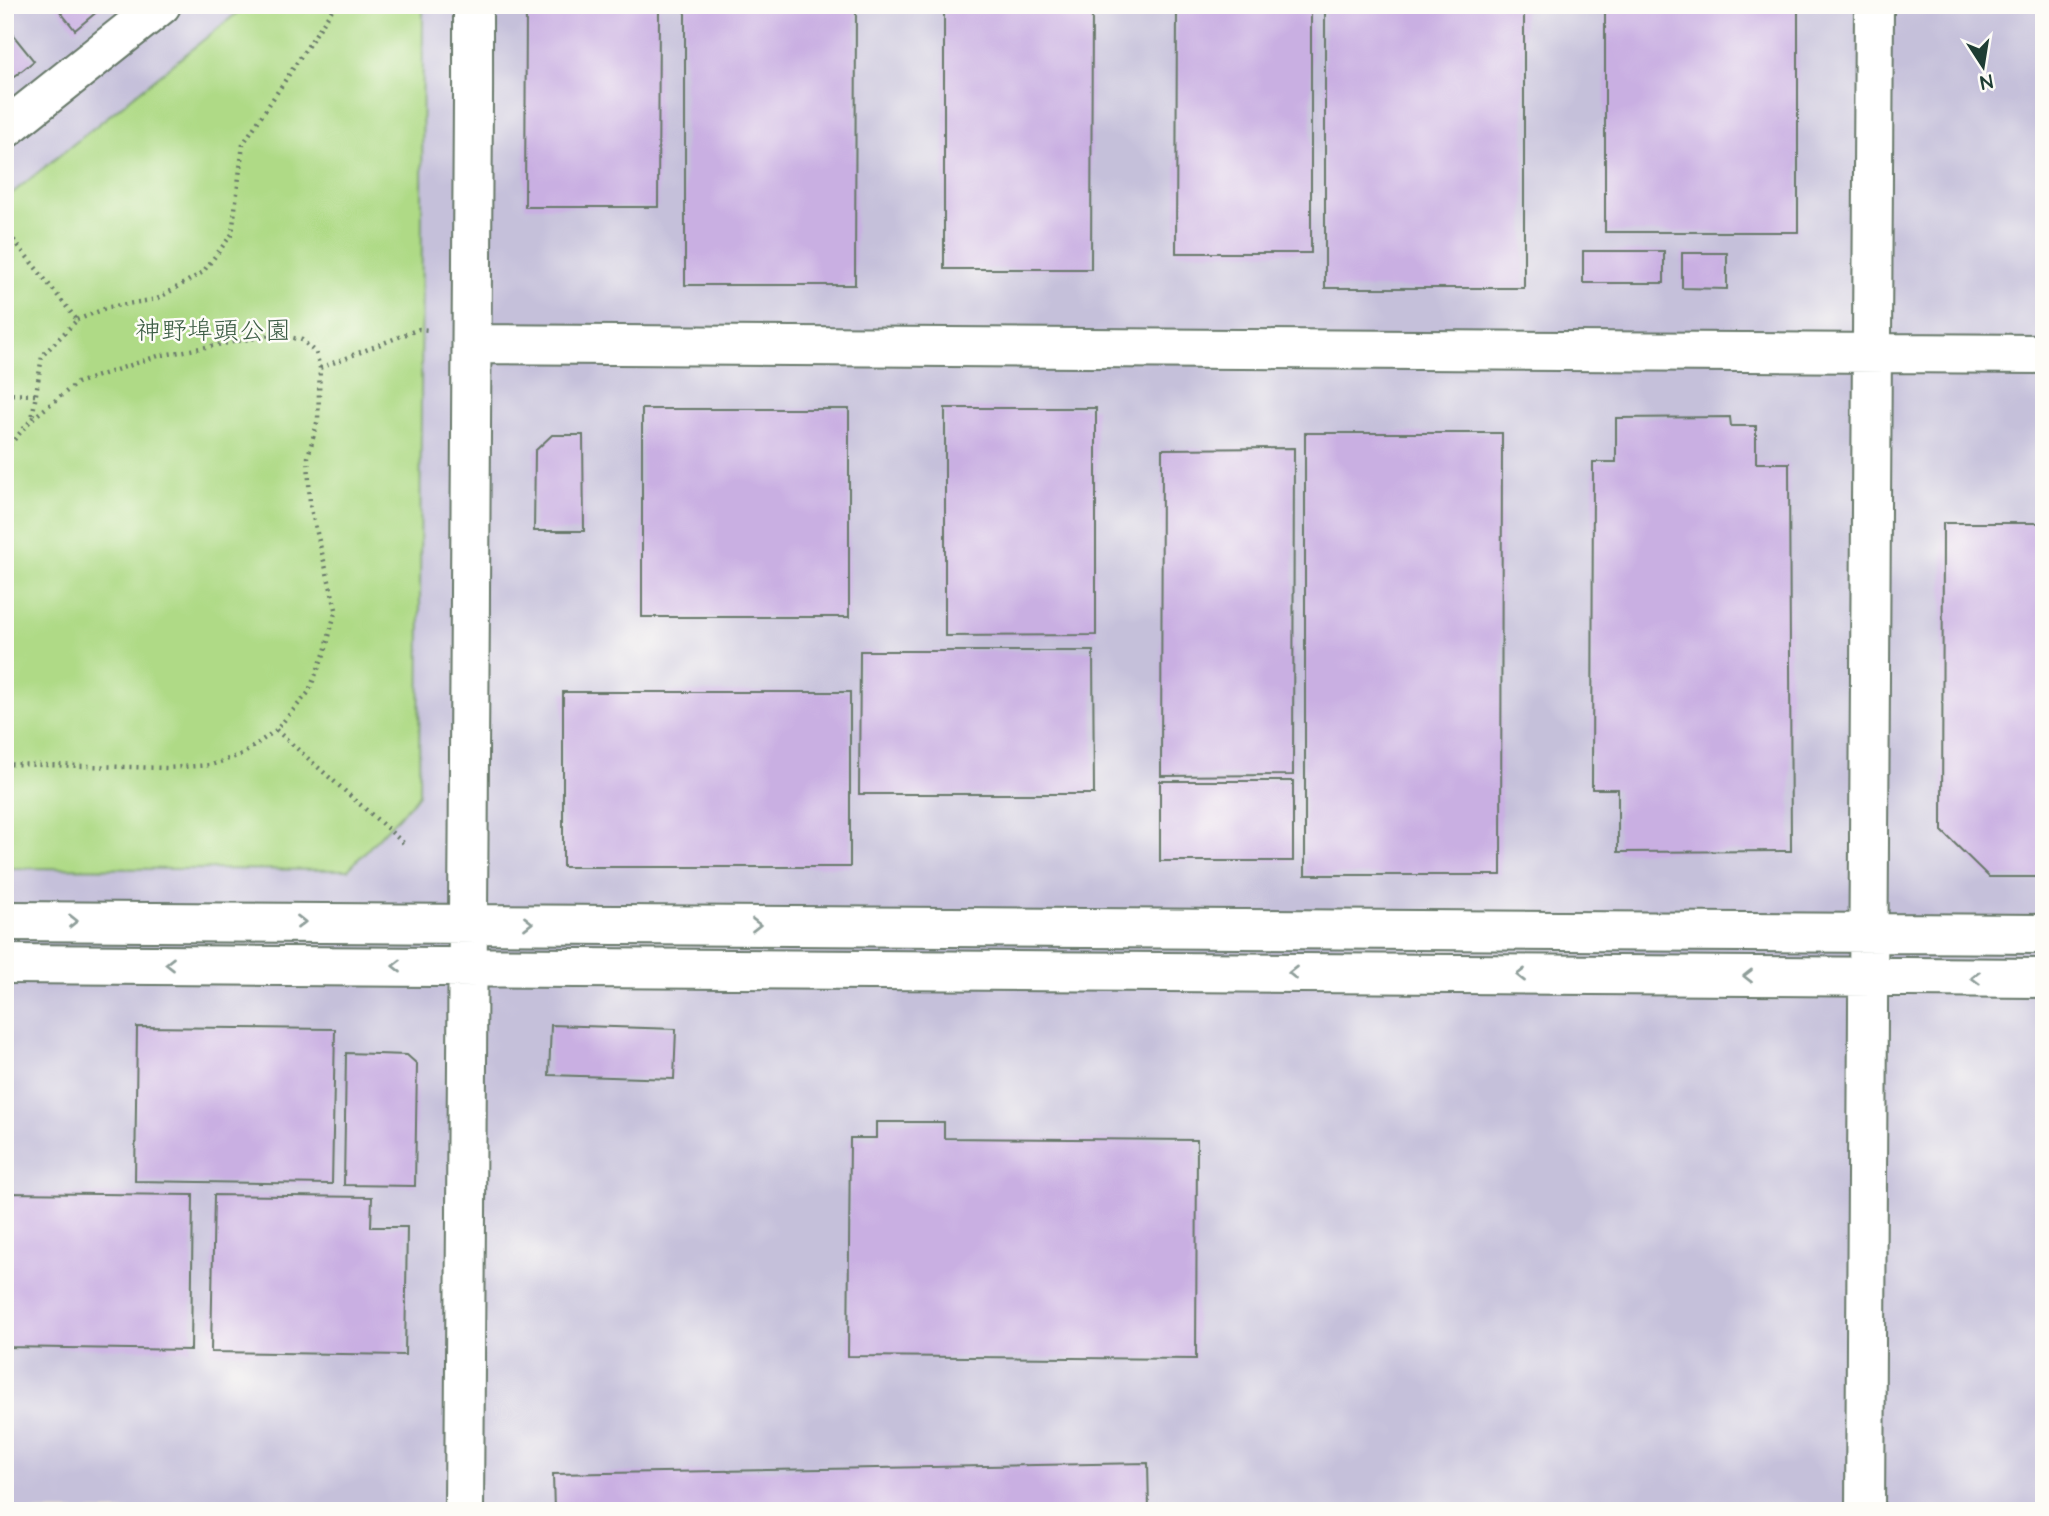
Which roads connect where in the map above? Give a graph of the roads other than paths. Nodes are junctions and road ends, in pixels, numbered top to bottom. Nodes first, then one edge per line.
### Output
1 (161, 5) edge
2 (473, 5) edge
3 (1874, 5) edge
4 (5, 130) edge
5 (474, 344) junction
6 (1874, 353) junction
7 (2044, 354) edge
8 (5, 920) edge
9 (466, 923) junction
10 (1869, 933) junction
11 (2044, 934) edge
12 (5, 964) edge
13 (466, 966) junction
14 (1868, 977) junction
15 (2044, 978) edge
16 (464, 1511) edge
17 (1865, 1511) edge

1 - 4 street
2 - 5 street
3 - 6 street
5 - 6 street
5 - 9 street
6 - 7 street
6 - 10 street
8 -> 9 street
9 -> 10 street
9 - 13 street
10 - 11 street
10 - 14 street
13 -> 12 street
14 -> 13 street
13 - 16 street
15 -> 14 street
14 - 17 street

